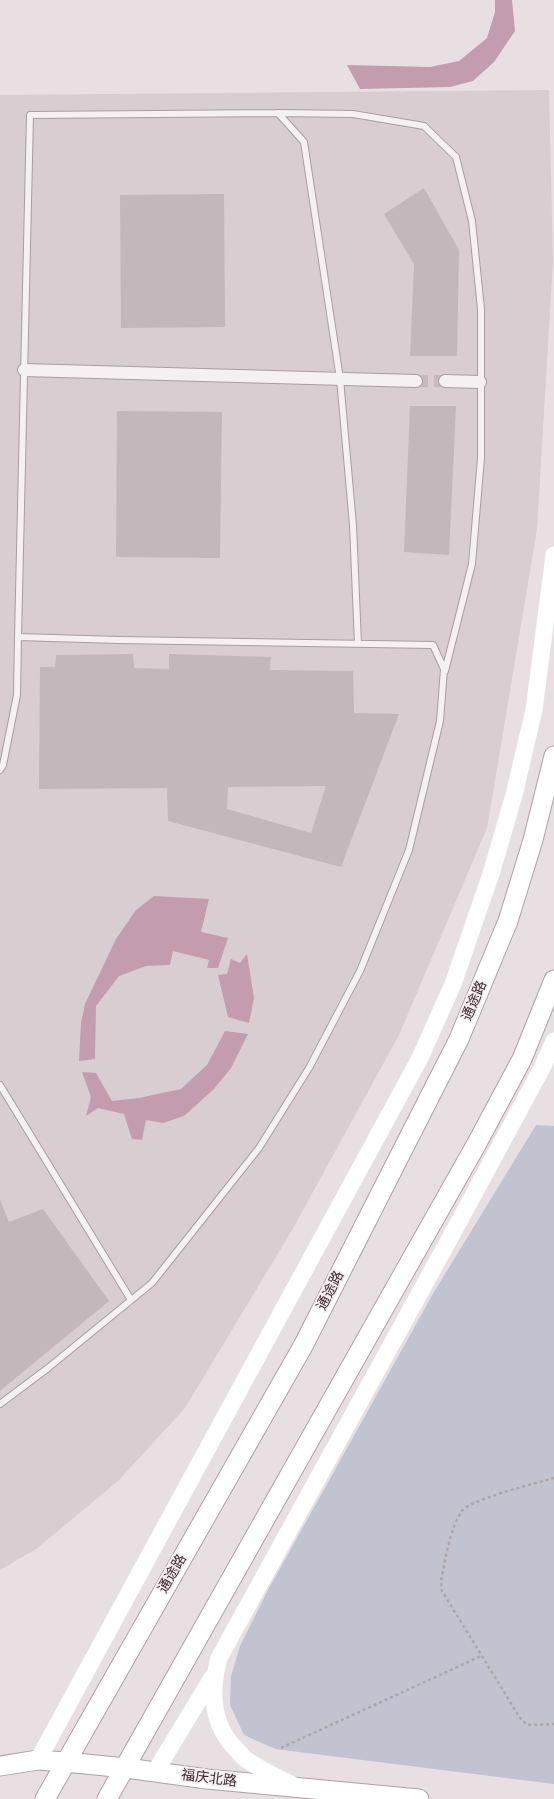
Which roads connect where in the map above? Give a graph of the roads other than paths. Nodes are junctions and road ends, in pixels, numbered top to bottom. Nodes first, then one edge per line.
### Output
1 (278, 113) junction
2 (24, 370) junction
3 (340, 379) junction
4 (416, 381) tunnel mouth
5 (445, 381) tunnel mouth
6 (480, 382) junction
7 (554, 555) edge
8 (18, 637) junction
9 (358, 644) junction
10 (444, 676) junction
11 (554, 756) edge
12 (0, 770) edge
13 (554, 980) edge
14 (554, 1041) edge
15 (0, 1085) edge
16 (131, 1300) junction
17 (0, 1404) edge
18 (214, 1674) junction
19 (38, 1760) junction
20 (65, 1762) junction
21 (0, 1766) edge
22 (126, 1768) junction
23 (156, 1772) junction
24 (298, 1788) junction
25 (45, 1799) edge
26 (107, 1799) edge
27 (419, 1799) edge

1 - 2 lane
1 - 3 lane
1 - 6 lane
2 - 3 street
2 - 8 lane
3 - 4 street
3 - 9 lane
5 - 6 street
6 - 10 lane
7 - 19 main road
8 - 9 lane
8 - 12 lane
9 - 10 lane
10 - 16 lane
11 - 20 main road, 通途路
13 - 22 main road
14 - 18 main road
15 - 16 lane
16 - 17 lane
18 - 23 main road
18 - 24 main road
19 - 20 main road, 福庆北路
19 - 21 main road, 福庆北路
20 - 22 main road, 福庆北路
20 - 25 main road, 通途路
22 - 23 main road, 福庆北路
22 - 26 main road
23 - 24 main road, 福庆北路
24 - 27 main road, 福庆北路

